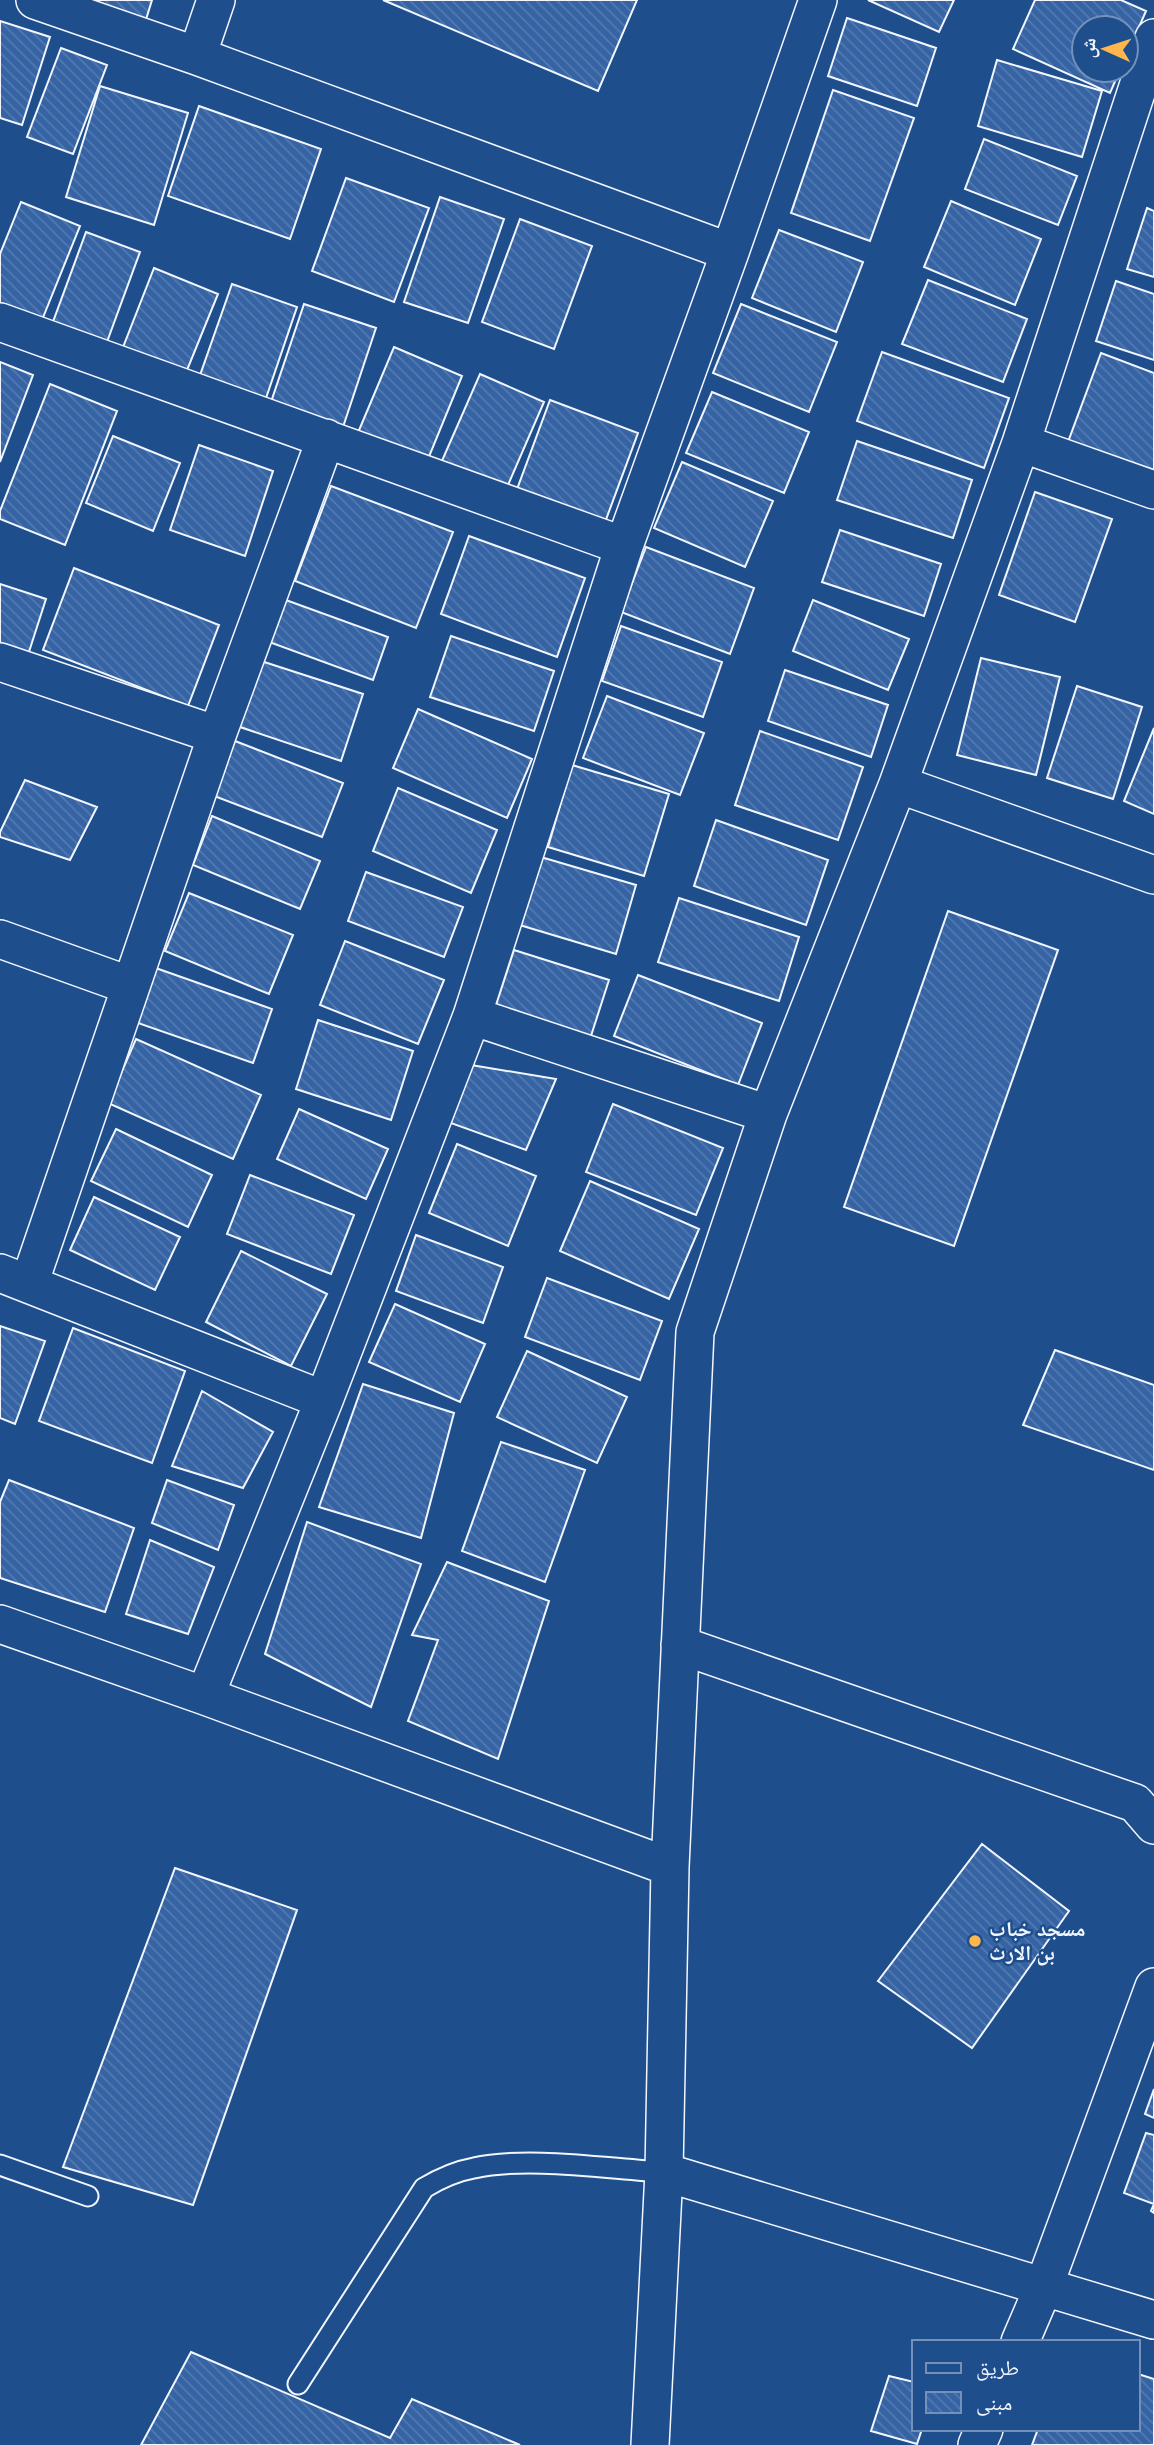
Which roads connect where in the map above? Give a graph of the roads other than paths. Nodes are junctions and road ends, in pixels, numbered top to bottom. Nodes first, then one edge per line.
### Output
1 (35, 0) edge
2 (216, 0) edge
3 (818, 0) edge
4 (1154, 38) edge
5 (197, 56) junction
6 (730, 252) junction
7 (0, 322) edge
8 (326, 438) junction
9 (1020, 443) junction
10 (1154, 490) edge
11 (624, 546) junction
12 (0, 662) edge
13 (218, 735) junction
14 (898, 784) junction
15 (1154, 875) edge
16 (0, 939) edge
17 (131, 986) junction
18 (472, 1016) junction
19 (768, 1114) junction
20 (15, 1279) edge
21 (324, 1400) junction
22 (0, 1624) edge
23 (680, 1645) junction
24 (205, 1696) junction
25 (1154, 1825) edge
26 (670, 1867) junction
27 (1154, 1987) edge
28 (0, 2165) edge
29 (664, 2172) junction
30 (88, 2196) dead end
31 (1044, 2286) junction
32 (1154, 2320) edge
33 (1021, 2340) edge
34 (298, 2384) dead end
35 (650, 2445) edge

1 - 5 street
2 - 5 street
3 - 6 street
4 - 9 street
5 - 6 street
6 - 11 street
7 - 8 street
8 - 11 street
8 - 13 street
9 - 10 street
9 - 14 street
11 - 18 street
12 - 13 street
13 - 17 street
14 - 15 street
14 - 19 street
16 - 17 street
17 - 20 street
18 - 19 street
18 - 21 street
19 - 23 street
20 - 21 street
21 - 24 street
22 - 24 street
23 - 25 street
23 - 26 street
24 - 26 street
26 - 29 street
27 - 31 street
28 - 30 lane
29 - 31 street
29 - 34 lane
29 - 35 street
31 - 32 street
31 - 33 street

